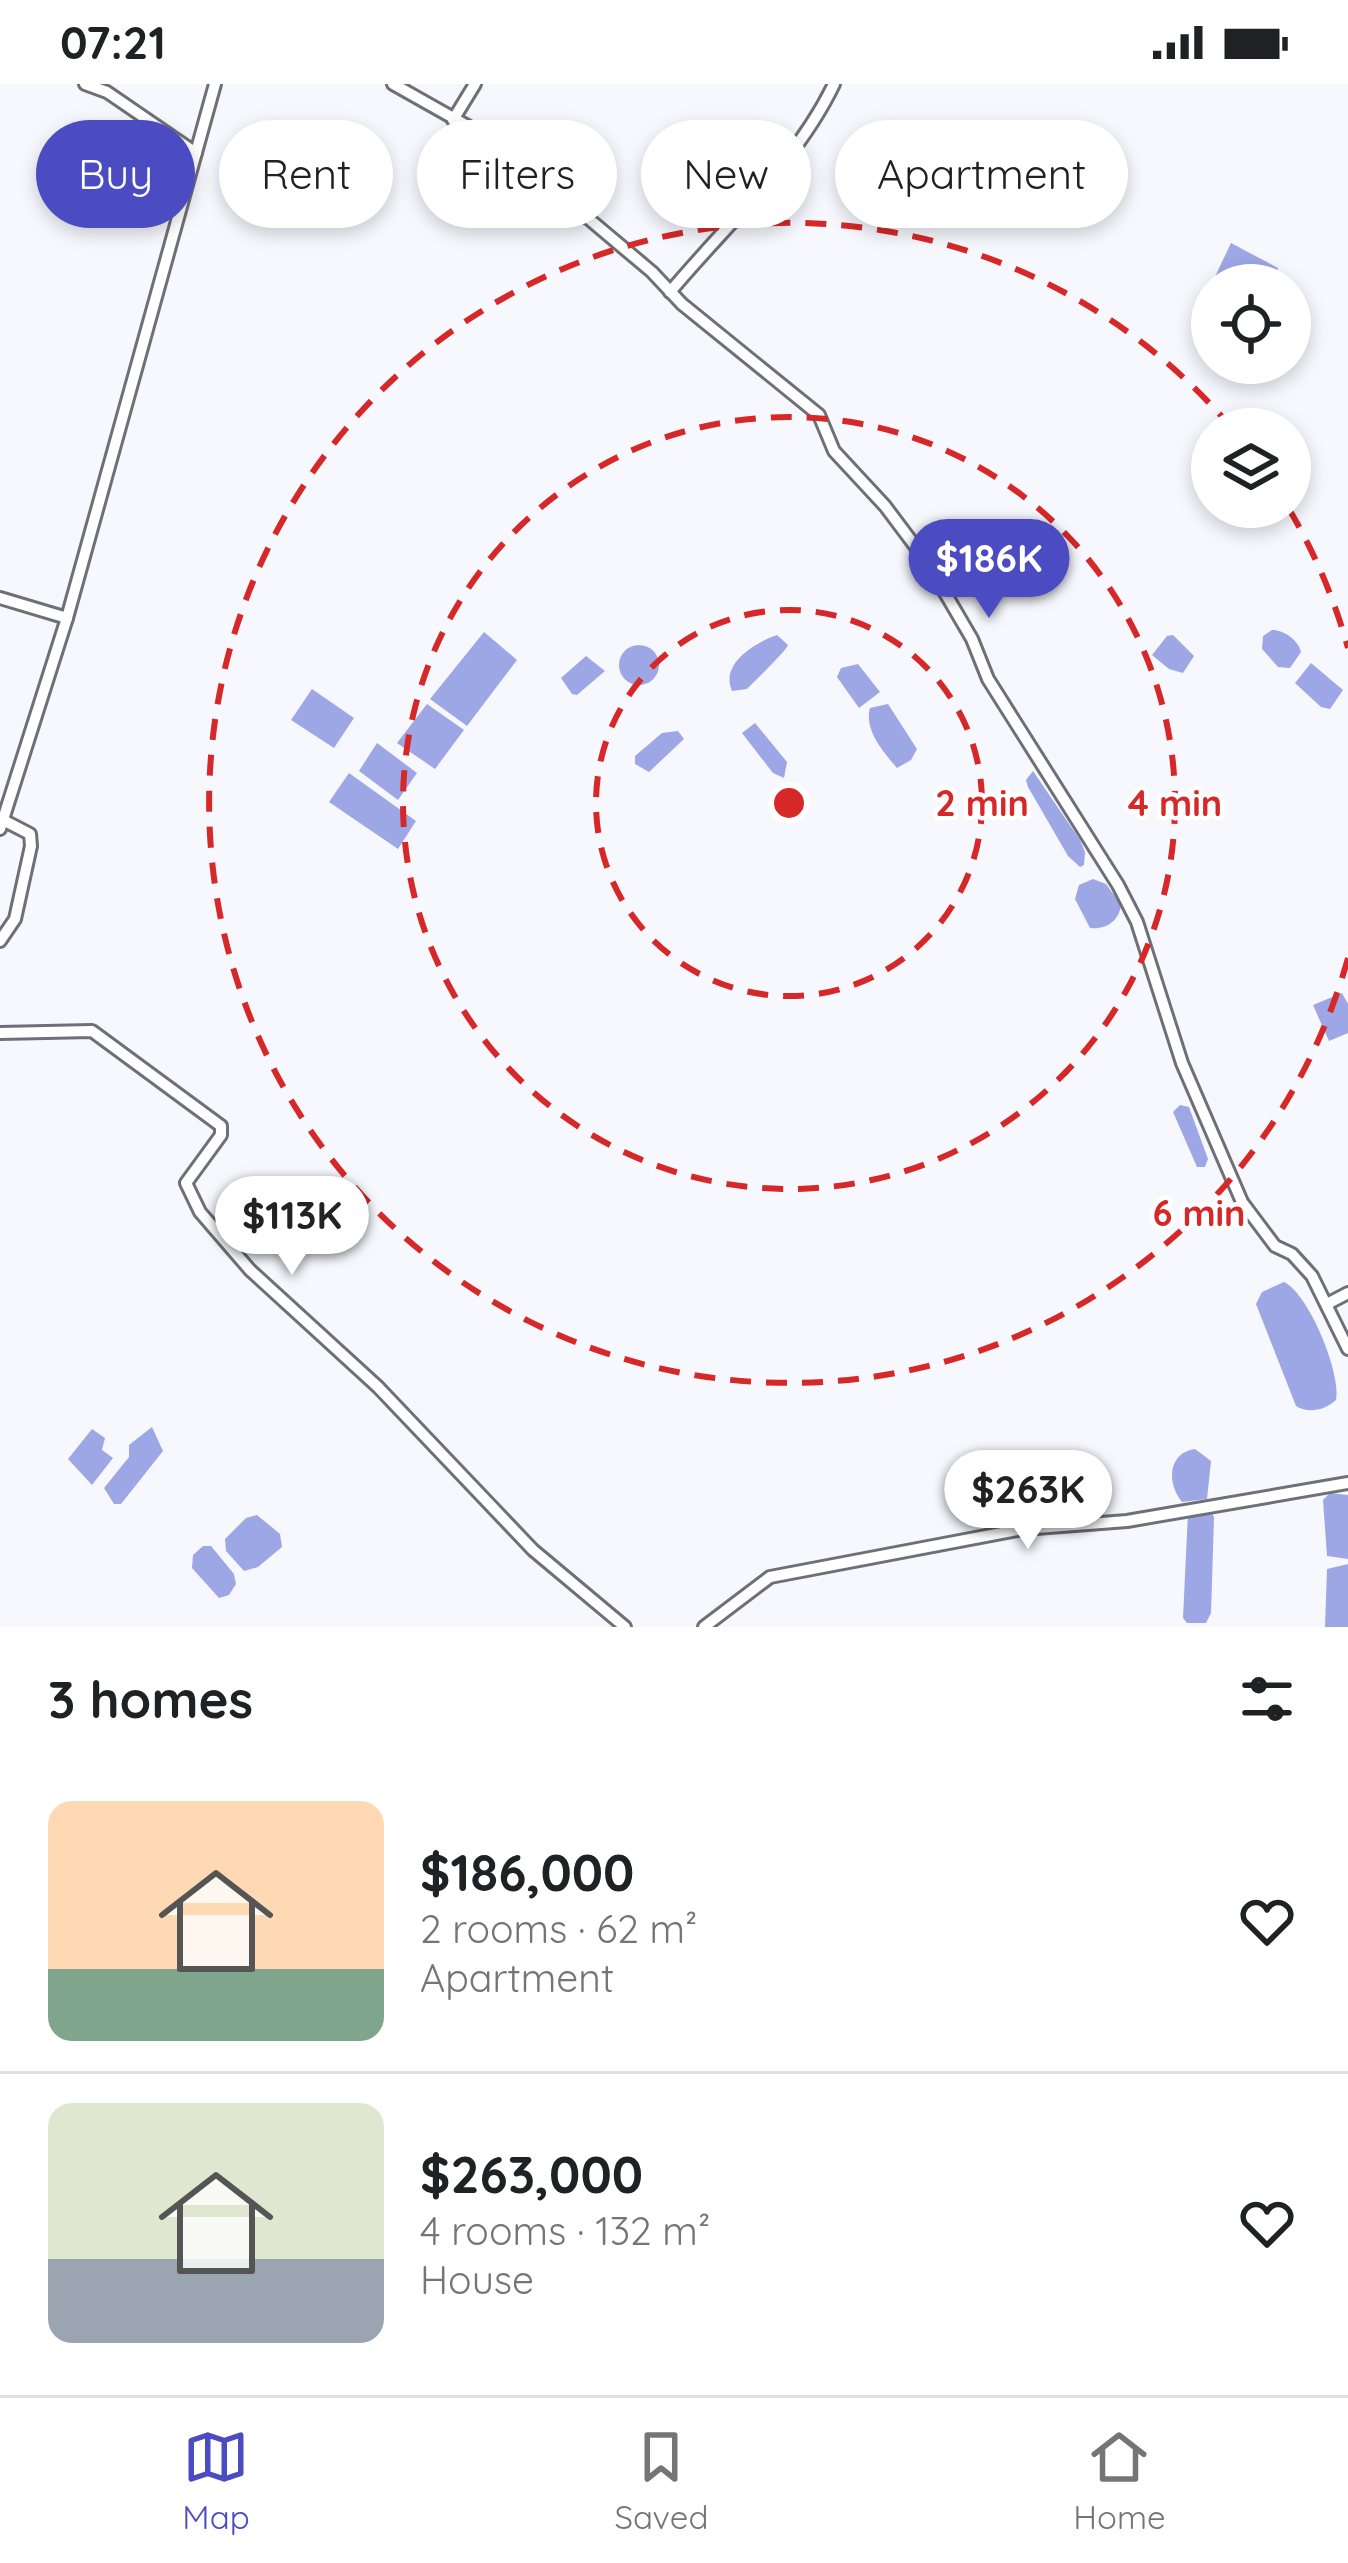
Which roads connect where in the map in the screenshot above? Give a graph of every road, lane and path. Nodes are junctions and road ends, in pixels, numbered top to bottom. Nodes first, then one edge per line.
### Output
1 (86, 84) edge
2 (215, 84) edge
3 (393, 84) edge
4 (476, 84) edge
5 (835, 84) edge
6 (453, 120) joint
7 (196, 153) junction
8 (600, 228) edge
9 (670, 292) junction
10 (0, 598) edge
11 (68, 618) junction
12 (2, 824) edge
13 (0, 941) edge
14 (0, 1033) edge
15 (1348, 1293) edge
16 (1327, 1304) junction
17 (1348, 1349) edge
18 (1348, 1483) edge
19 (625, 1627) edge
20 (704, 1627) edge

1 - 7 street
2 - 7 street
3 - 6 street
4 - 6 street
5 - 9 street
7 - 11 street
8 - 9 street
9 - 16 street
10 - 11 street
11 - 12 street
12 - 13 street
14 - 19 street
15 - 16 street
16 - 17 street
18 - 20 street

